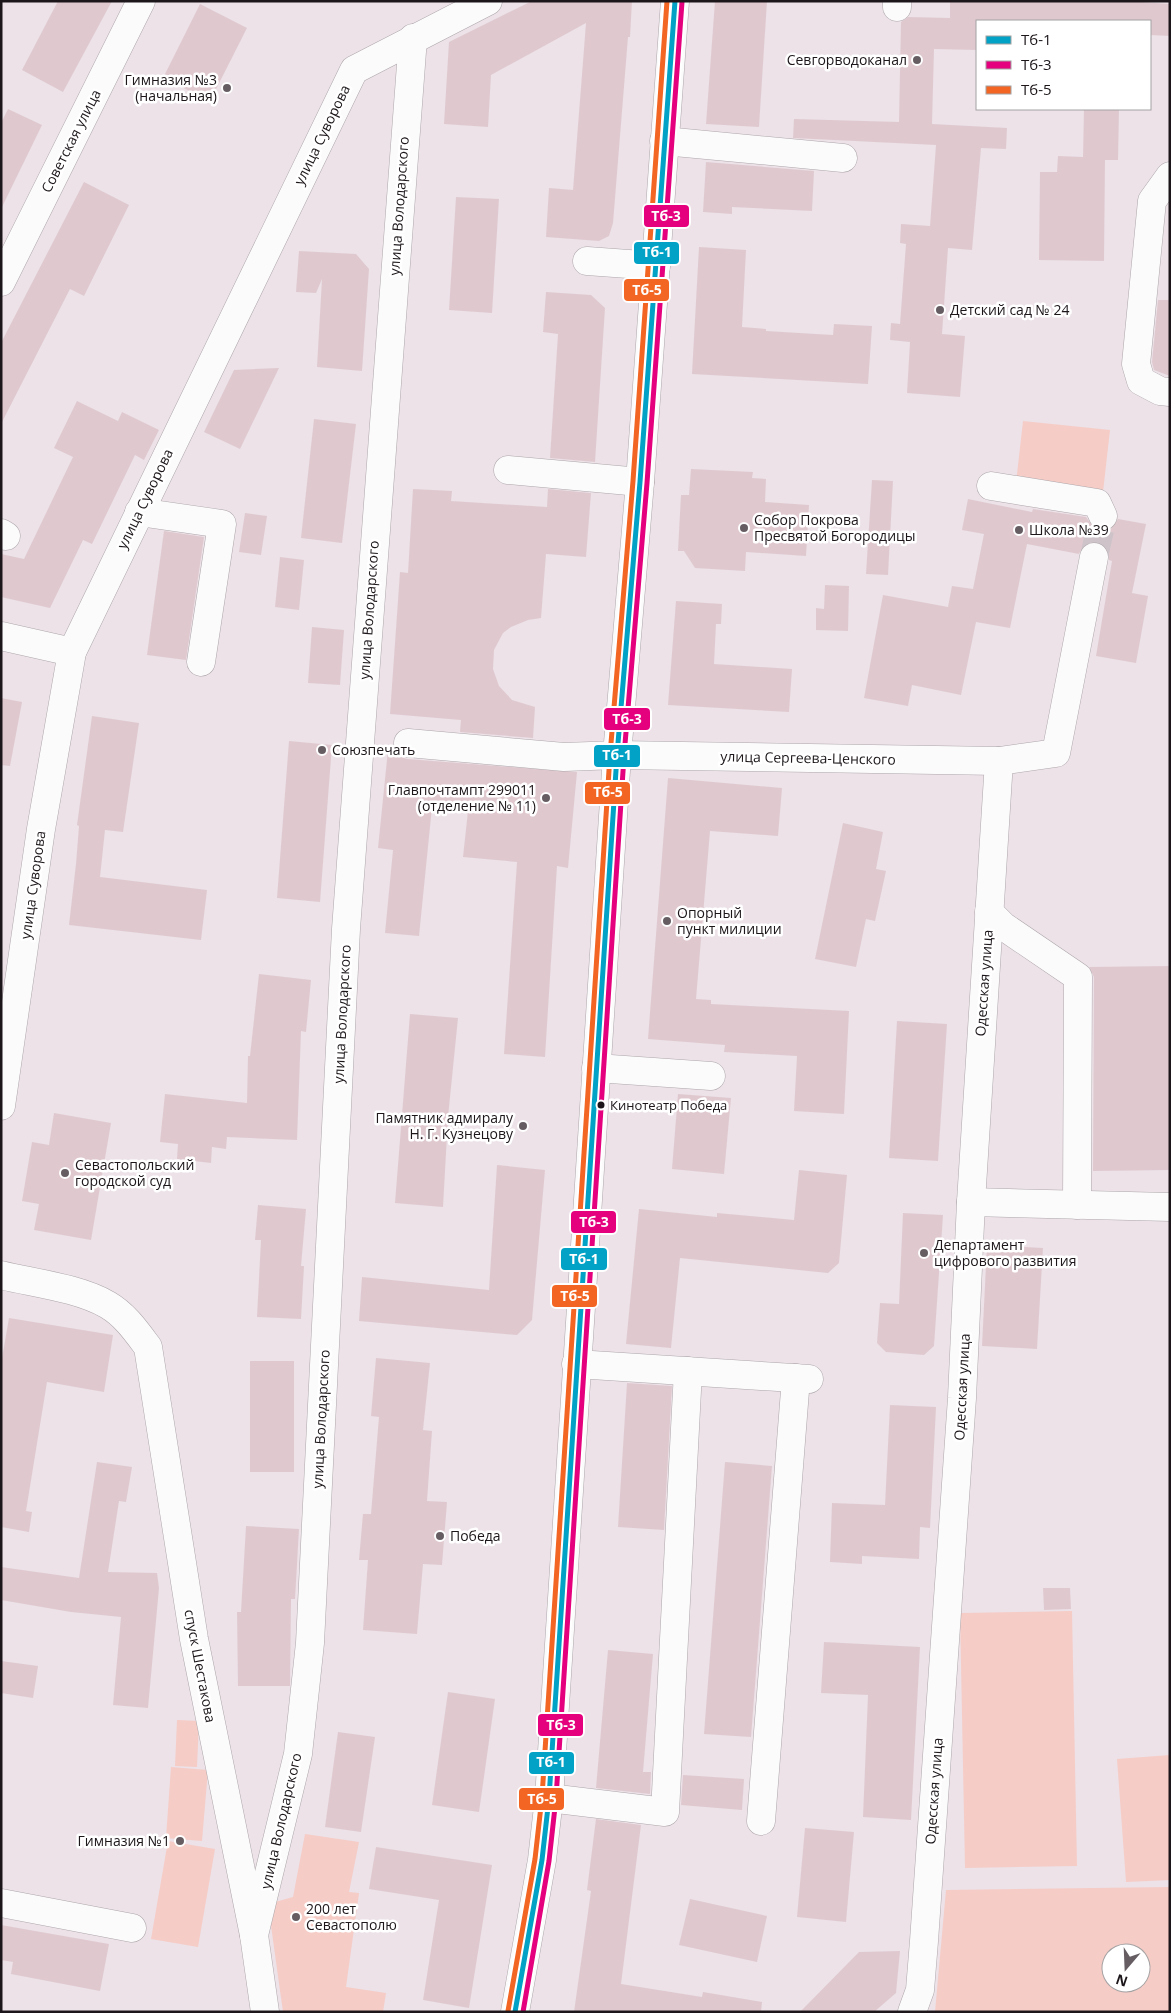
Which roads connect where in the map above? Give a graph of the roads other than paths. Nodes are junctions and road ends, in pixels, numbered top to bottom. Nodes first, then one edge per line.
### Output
1 (141, 1) edge
2 (488, 1) edge
3 (675, 1) edge
4 (413, 38) junction
5 (664, 141) junction
6 (843, 158) dead end
7 (1170, 176) edge
8 (587, 261) dead end
9 (656, 266) junction
10 (1, 282) edge
11 (1170, 392) edge
12 (508, 470) dead end
13 (640, 482) junction
14 (991, 486) dead end
15 (139, 512) junction
16 (1103, 516) dead end
17 (1094, 558) tunnel mouth
18 (1, 636) edge
19 (72, 652) junction
20 (201, 662) dead end
21 (408, 743) dead end
22 (617, 755) junction
23 (1000, 761) junction
24 (989, 912) junction
25 (596, 1068) junction
26 (711, 1076) dead end
27 (1, 1106) edge
28 (971, 1202) junction
29 (1077, 1205) junction
30 (1170, 1207) edge
31 (1, 1275) edge
32 (576, 1364) junction
33 (688, 1371) junction
34 (549, 1798) junction
35 (762, 1821) dead end
36 (1, 1903) edge
37 (132, 1928) dead end
38 (254, 1935) junction
39 (265, 2012) edge
40 (515, 2012) edge
41 (912, 2012) edge

1 - 10 street, Советская улица
2 - 4 street, улица Суворова
3 - 5 street
4 - 15 street, улица Суворова
4 - 38 street, улица Володарского
5 - 6 street
5 - 9 street
7 - 11 street
8 - 9 street
9 - 13 street
12 - 13 street
13 - 22 street
14 - 16 street
15 - 19 street, улица Суворова
15 - 20 street
17 - 23 street, улица Сергеева-Ценского
18 - 19 street
19 - 27 street, улица Суворова
21 - 22 street, улица Сергеева-Ценского
22 - 23 street, улица Сергеева-Ценского
22 - 25 street
23 - 24 street, Одесская улица
24 - 28 street, Одесская улица
24 - 29 street
25 - 26 street
25 - 32 street
28 - 29 street
28 - 41 street, Одесская улица
29 - 30 street
31 - 38 street, спуск Шестакова
32 - 33 street
32 - 34 street
33 - 34 street
33 - 35 street
34 - 40 street
36 - 37 street
38 - 39 street, спуск Шестакова

